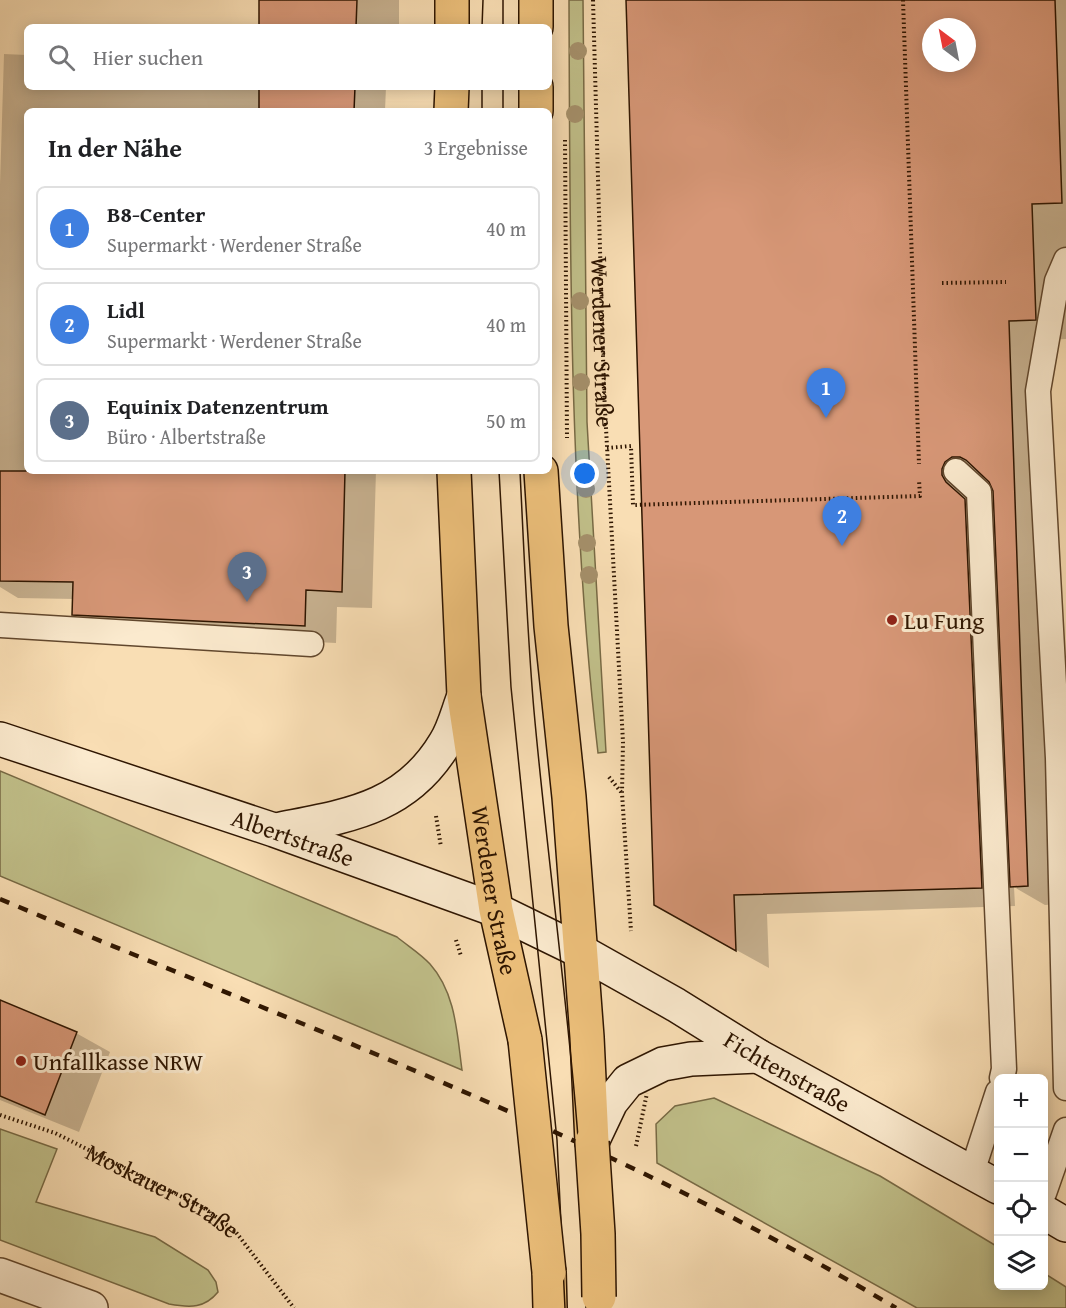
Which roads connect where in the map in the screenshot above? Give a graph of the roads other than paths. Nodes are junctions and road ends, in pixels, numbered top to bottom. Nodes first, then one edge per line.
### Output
1 (452, 0) edge
2 (536, 0) edge
3 (452, 24) edge
4 (536, 24) edge
5 (452, 90) edge
6 (536, 90) edge
7 (451, 108) edge
8 (536, 108) edge
9 (1066, 260) edge
10 (956, 471) dead end
11 (453, 474) edge
12 (541, 474) edge
13 (0, 625) edge
14 (311, 644) dead end
15 (464, 696) junction
16 (0, 739) edge
17 (274, 830) junction
18 (496, 910) junction
19 (580, 951) junction
20 (758, 1056) junction
21 (1003, 1074) edge
22 (1066, 1088) edge
23 (994, 1126) edge
24 (1066, 1130) edge
25 (592, 1142) junction
26 (986, 1180) edge
27 (1048, 1182) edge
28 (1048, 1214) edge
29 (1066, 1224) edge
30 (0, 1275) edge
31 (600, 1303) edge
32 (91, 1308) edge
33 (550, 1308) edge

1 - 3 main road
2 - 4 main road
5 - 7 main road
6 - 8 main road
9 - 22 lane
10 - 21 lane
11 - 15 main road, Werdener Straße
12 - 19 main road
13 - 14 lane
15 - 17 street
15 - 18 main road, Werdener Straße
16 - 17 street, Albertstraße
17 - 18 street, Albertstraße
18 - 19 street, Albertstraße
18 - 33 main road, Werdener Straße, bridge
19 - 20 street, Fichtenstraße
19 - 25 main road
20 - 25 street
20 - 26 street, Fichtenstraße
23 - 26 lane
24 - 27 lane
25 - 31 main road, bridge
28 - 29 street
30 - 32 street

